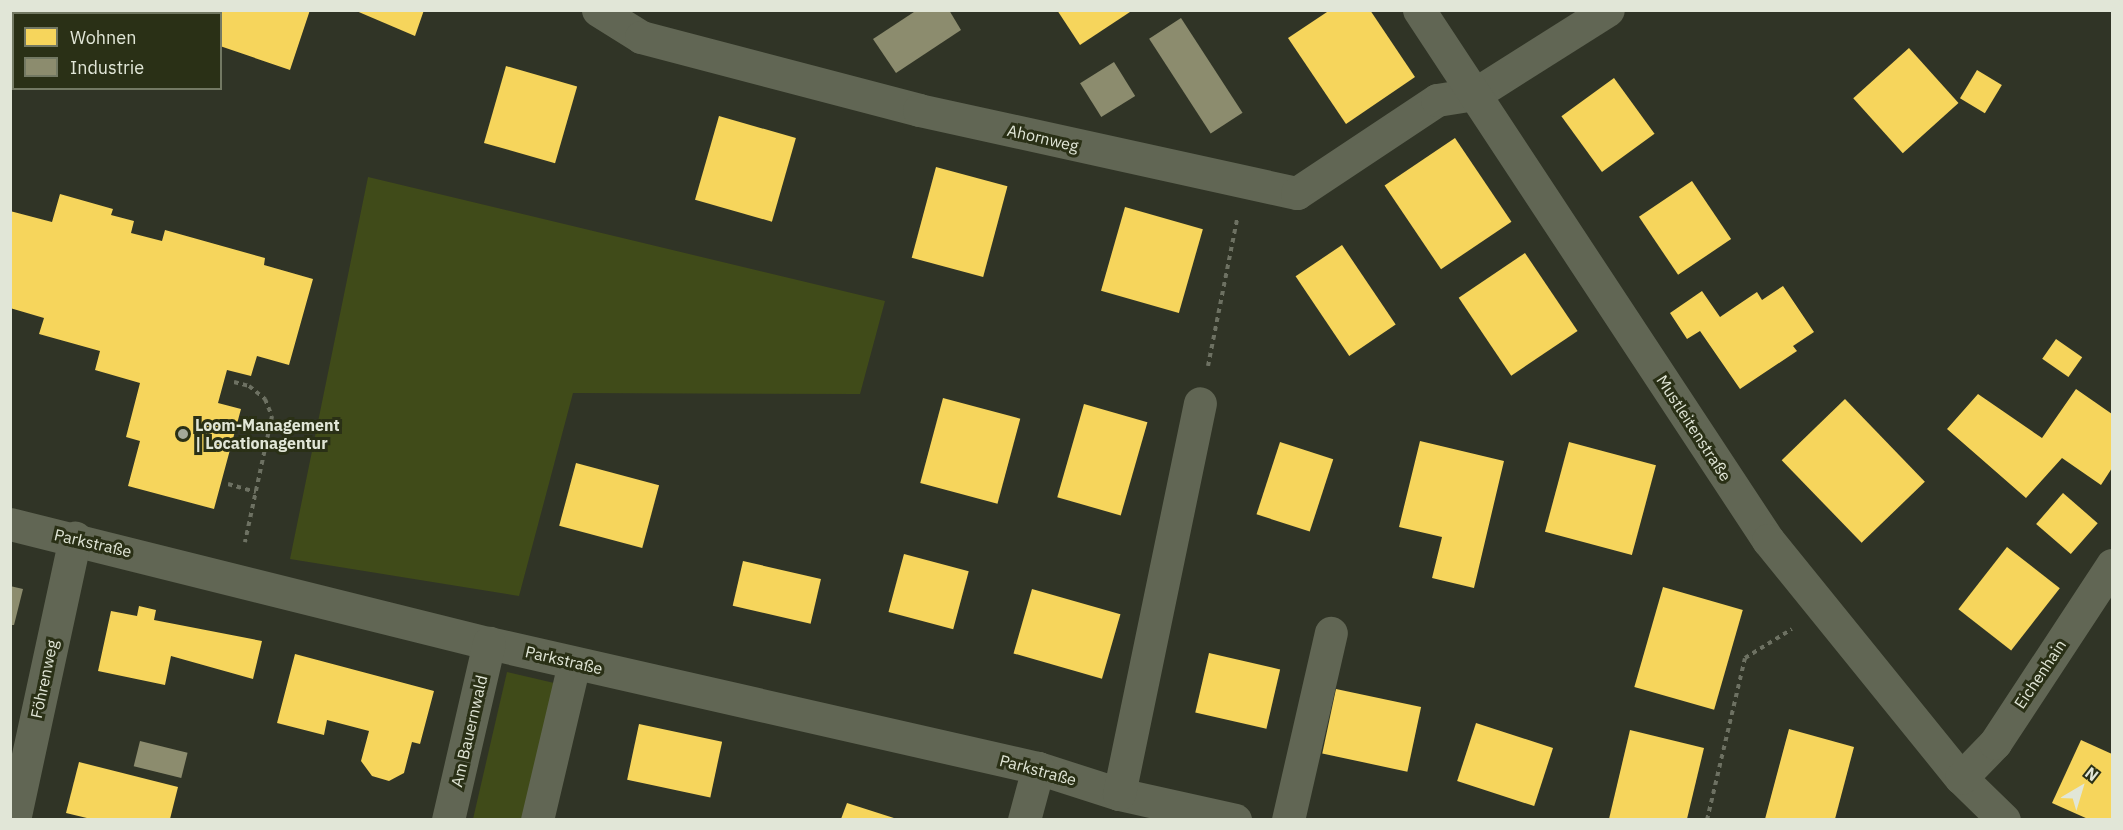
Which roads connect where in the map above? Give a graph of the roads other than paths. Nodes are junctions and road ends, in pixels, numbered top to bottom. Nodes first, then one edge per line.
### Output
1 (598, 10) edge
2 (1419, 10) edge
3 (1608, 10) edge
4 (1474, 94) junction
5 (1200, 403) road end
6 (10, 524) edge
7 (75, 538) junction
8 (2112, 566) edge
9 (1331, 633) dead end
10 (489, 643) junction
11 (574, 663) junction
12 (1038, 768) junction
13 (1961, 778) junction
14 (1119, 794) junction
15 (14, 819) edge
16 (448, 819) edge
17 (537, 819) edge
18 (1024, 819) edge
19 (1234, 819) edge
20 (1287, 819) edge
21 (2004, 819) edge

1 - 4 street, Ahornweg
2 - 4 street, Mustleitenstraße
3 - 4 street
4 - 13 street, Mustleitenstraße
5 - 14 street
6 - 7 street, Parkstraße
7 - 10 street, Parkstraße
7 - 15 street, Föhrenweg
8 - 13 street, Eichenhain
9 - 20 street
10 - 11 street, Parkstraße
10 - 16 street, Am Bauernwald
11 - 12 street, Parkstraße
11 - 17 street
12 - 14 street, Parkstraße
12 - 18 street
13 - 21 street, Mustleitenstraße
14 - 19 street, Parkstraße

